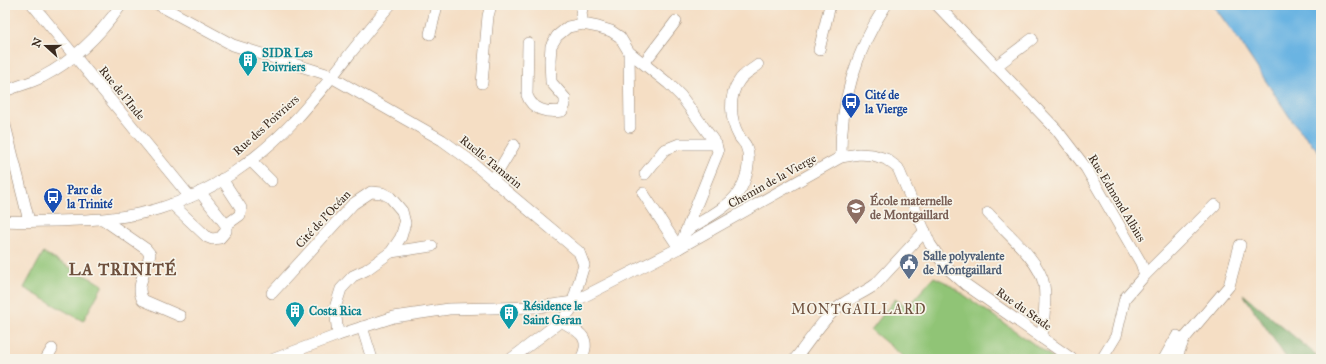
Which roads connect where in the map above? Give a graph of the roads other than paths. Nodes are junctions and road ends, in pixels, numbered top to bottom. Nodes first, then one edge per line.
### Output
1 (33, 5) edge
2 (121, 5) edge
3 (158, 5) edge
4 (390, 5) edge
5 (437, 5) edge
6 (491, 5) edge
7 (583, 5) edge
8 (830, 5) edge
9 (886, 5) edge
10 (937, 5) edge
11 (676, 21) dead end
12 (583, 24) junction
13 (430, 34) dead end
14 (1032, 39) dead end
15 (528, 43) dead end
16 (819, 50) dead end
17 (629, 52) junction
18 (76, 56) junction
19 (644, 63) junction
20 (758, 65) dead end
21 (995, 67) junction
22 (332, 78) junction
23 (482, 83) dead end
24 (5, 91) edge
25 (5, 125) edge
26 (630, 127) dead end
27 (716, 144) junction
28 (514, 145) dead end
29 (841, 157) junction
30 (250, 160) junction
31 (644, 174) dead end
32 (222, 179) junction
33 (493, 180) junction
34 (271, 181) dead end
35 (643, 193) dead end
36 (195, 194) junction
37 (172, 204) junction
38 (1215, 205) dead end
39 (988, 213) dead end
40 (104, 220) junction
41 (5, 221) edge
42 (30, 221) junction
43 (226, 226) junction
44 (686, 231) junction
45 (925, 231) junction
46 (1240, 245) dead end
47 (432, 246) dead end
48 (679, 248) junction
49 (391, 252) junction
50 (1145, 274) junction
51 (272, 293) dead end
52 (573, 302) junction
53 (180, 316) dead end
54 (561, 321) junction
55 (362, 327) junction
56 (338, 335) junction
57 (1177, 336) dead end
58 (1042, 338) junction
59 (52, 349) dead end
60 (46, 359) edge
61 (274, 359) edge
62 (372, 359) edge
63 (511, 359) edge
64 (581, 359) edge
65 (795, 359) edge
66 (1072, 359) edge
67 (1102, 359) edge
68 (1164, 359) edge
69 (1176, 359) edge

1 - 18 street, Rue de l'Inde
2 - 18 street
3 - 22 street, Ruelle Tamarin
4 - 22 street, Rue des Poivriers
5 - 13 street
6 - 23 street
7 - 12 street
8 - 16 street
9 - 29 street
10 - 21 street, Rue Edmond Albius
11 - 19 street
12 - 15 street
12 - 17 street
14 - 21 street
17 - 19 street
17 - 26 street
18 - 24 street
18 - 36 street, Rue de l'Inde
19 - 27 street
20 - 44 street
21 - 50 street, Rue Edmond Albius
22 - 30 street, Rue des Poivriers
22 - 33 street, Ruelle Tamarin
25 - 42 street
27 - 31 street
27 - 44 street
28 - 33 street
29 - 45 street, Rue du Stade
29 - 48 street, Chemin de la Vierge
30 - 32 street, Rue des Poivriers
30 - 34 street
32 - 36 street, Rue des Poivriers
32 - 43 street
33 - 52 street, Ruelle Tamarin
35 - 48 street
36 - 37 street, Rue des Poivriers
36 - 43 street, Rue de l'Inde
37 - 40 street, Rue des Poivriers
37 - 43 street
38 - 50 street
39 - 58 street
40 - 42 street, Rue des Poivriers
40 - 53 street
41 - 42 street, Rue des Poivriers
44 - 48 street
45 - 58 street, Rue du Stade
45 - 65 street
46 - 69 street
47 - 49 street, Cité de l'Océan
48 - 52 street, Chemin de la Vierge
49 - 51 street, Cité de l'Océan
49 - 56 street, Cité de l'Océan
50 - 67 street
52 - 54 street, Ruelle Tamarin
52 - 55 street
54 - 63 street, Ruelle Tamarin
54 - 64 street
55 - 56 street
55 - 62 street
56 - 61 street
57 - 68 street
58 - 66 street, Rue du Stade
59 - 60 street

